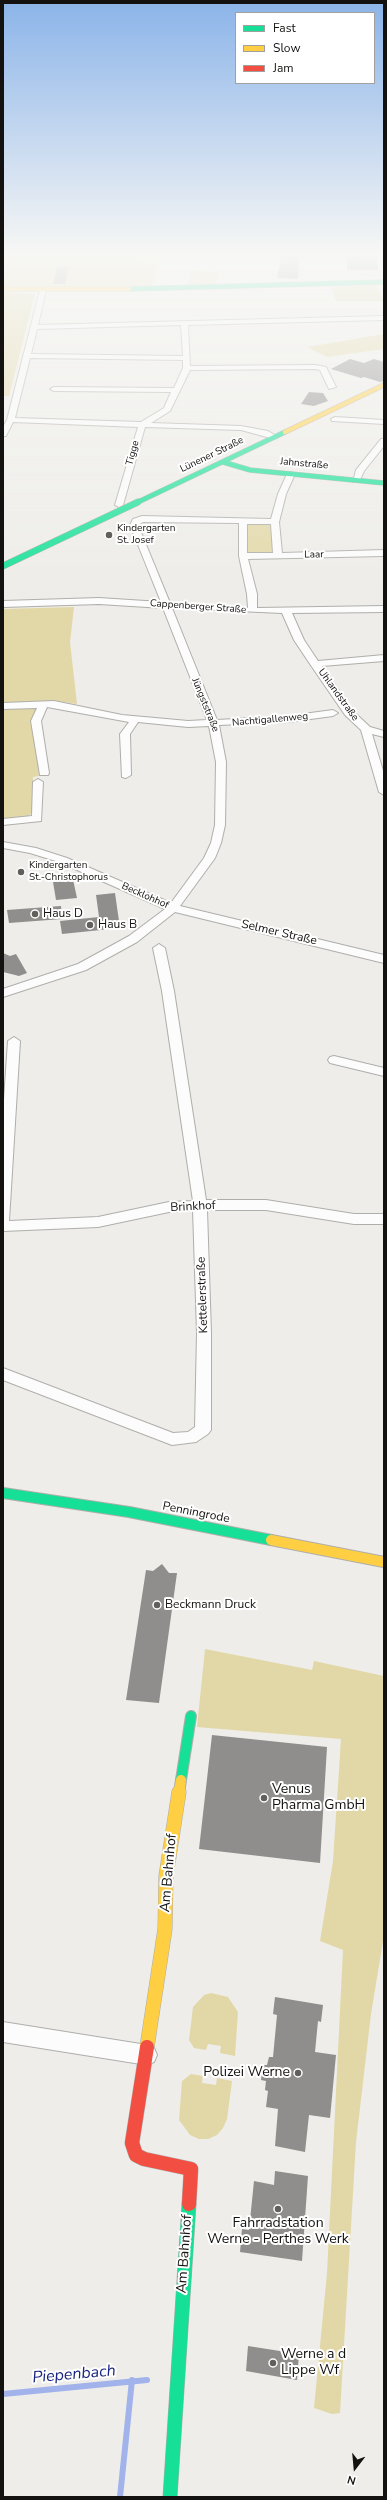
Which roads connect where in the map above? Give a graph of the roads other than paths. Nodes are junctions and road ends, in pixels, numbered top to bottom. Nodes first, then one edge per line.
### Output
1 (23, 370) edge
2 (186, 370) edge
3 (323, 370) edge
4 (384, 385) edge
5 (332, 387) dead end
6 (54, 389) dead end
7 (176, 390) junction
8 (335, 419) dead end
9 (11, 420) junction
10 (384, 422) edge
11 (142, 424) junction
12 (3, 434) edge
13 (274, 437) junction
14 (384, 441) edge
15 (223, 462) junction
16 (291, 474) junction
17 (356, 480) junction
18 (384, 483) edge
19 (119, 505) dead end
20 (243, 522) junction
21 (275, 522) junction
22 (50, 545) junction
23 (384, 554) edge
24 (243, 556) junction
25 (278, 556) junction
26 (3, 566) edge
27 (3, 574) edge
28 (6, 604) edge
29 (165, 605) junction
30 (384, 609) edge
31 (253, 611) junction
32 (286, 611) junction
33 (384, 658) edge
34 (315, 664) junction
35 (44, 704) junction
36 (3, 706) edge
37 (333, 713) dead end
38 (135, 720) junction
39 (214, 724) junction
40 (366, 729) junction
41 (384, 734) edge
42 (126, 775) dead end
43 (384, 792) edge
44 (3, 822) edge
45 (3, 845) edge
46 (173, 908) junction
47 (160, 948) dead end
48 (384, 959) edge
49 (3, 993) edge
50 (14, 1041) dead end
51 (334, 1060) dead end
52 (384, 1072) edge
53 (200, 1205) junction
54 (3, 1219) edge
55 (384, 1219) edge
56 (3, 1226) edge
57 (3, 1374) edge
58 (3, 1493) edge
59 (384, 1562) edge
60 (191, 1716) dead end
61 (3, 2032) edge
62 (147, 2055) junction
63 (170, 2497) edge

1 - 9 street
2 - 7 street, Tigge
3 - 5 street
4 - 13 street, Lünener Straße
6 - 7 street
7 - 11 street, Tigge
8 - 10 street
9 - 11 street
9 - 12 street
11 - 13 street
11 - 19 street, Tigge
13 - 15 street, Lünener Straße
14 - 17 street
15 - 16 street, Jahnstraße
15 - 22 street, Lünener Straße
16 - 17 street, Jahnstraße
16 - 21 street
17 - 18 street, Jahnstraße
20 - 21 street
20 - 24 street
20 - 29 street, Jüngststraße
21 - 25 street
22 - 26 street, Lünener Straße
22 - 27 street, Lünener Straße
23 - 25 street, Laar
24 - 25 street, Laar
24 - 31 street
28 - 29 street, Cappenberger Straße
29 - 31 street, Cappenberger Straße
29 - 39 street, Jüngststraße
30 - 32 street, Cappenberger Straße
31 - 32 street, Cappenberger Straße
32 - 34 street, Uhlandstraße
33 - 34 street, Uhlandstraße
34 - 40 street, Uhlandstraße
35 - 36 street, Nachtigallenweg
35 - 38 street, Nachtigallenweg
35 - 44 street
37 - 39 street, Nachtigallenweg
38 - 39 street, Nachtigallenweg
38 - 42 street
39 - 46 street, Jüngststraße
40 - 41 street
40 - 43 street, Uhlandstraße
45 - 46 street, Becklohhof
46 - 48 street, Selmer Straße
46 - 49 street, Jüngststraße
47 - 53 street, Kettelerstraße
50 - 54 street
51 - 52 street
53 - 55 street, Brinkhof
53 - 56 street, Brinkhof
53 - 57 street, Kettelerstraße
58 - 59 street, Penningrode
60 - 62 street, Am Bahnhof
61 - 62 street
62 - 63 street, Am Bahnhof

